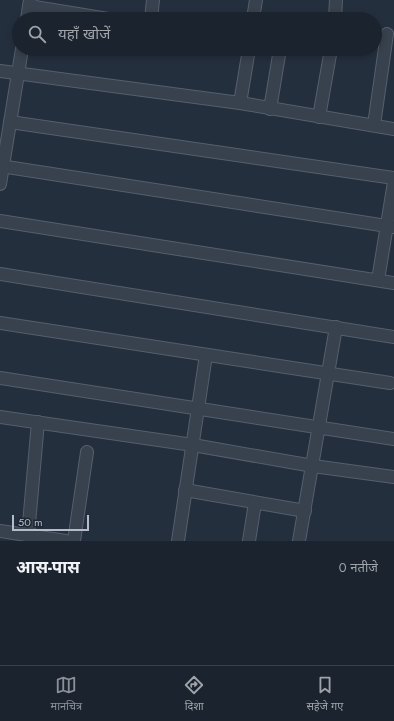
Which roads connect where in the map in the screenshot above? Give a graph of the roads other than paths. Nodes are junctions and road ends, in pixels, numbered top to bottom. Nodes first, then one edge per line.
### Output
1 (153, 0) edge
2 (256, 0) edge
3 (336, 0) edge
4 (30, 3) edge
5 (74, 12) edge
6 (152, 12) edge
7 (254, 12) edge
8 (335, 12) edge
9 (387, 34) dead end
10 (21, 56) edge
11 (248, 56) edge
12 (279, 56) edge
13 (330, 56) edge
14 (0, 71) edge
15 (18, 72) junction
16 (240, 103) junction
17 (270, 109) junction
18 (319, 117) junction
19 (10, 122) junction
20 (374, 125) junction
21 (394, 129) edge
22 (2, 166) edge
23 (394, 178) edge
24 (394, 182) edge
25 (0, 184) edge
26 (0, 221) edge
27 (390, 226) edge
28 (0, 274) edge
29 (378, 280) junction
30 (394, 283) edge
31 (0, 323) edge
32 (336, 327) junction
33 (394, 337) edge
34 (206, 355) junction
35 (329, 373) junction
36 (0, 378) edge
37 (390, 383) dead end
38 (198, 410) junction
39 (0, 417) edge
40 (38, 422) junction
41 (318, 429) junction
42 (394, 439) edge
43 (193, 445) junction
44 (87, 452) dead end
45 (313, 466) junction
46 (394, 477) edge
47 (185, 490) junction
48 (255, 503) junction
49 (305, 511) junction
50 (0, 531) edge
51 (28, 535) junction
52 (66, 541) edge
53 (74, 541) edge
54 (178, 541) edge
55 (249, 541) edge
56 (299, 541) edge

1 - 6 street
2 - 7 street
3 - 8 street
4 - 5 street
9 - 20 street
10 - 15 street
11 - 16 street
12 - 17 street
13 - 18 street
14 - 15 street
15 - 16 street
15 - 19 street
16 - 17 street
17 - 18 street
18 - 20 street
19 - 22 street
19 - 23 street
20 - 21 street
22 - 25 street
22 - 27 street
24 - 27 street
26 - 29 street
27 - 29 street
28 - 32 street
29 - 30 street
31 - 34 street
32 - 33 street
32 - 35 street
34 - 35 street
34 - 38 street
35 - 37 street
35 - 41 street
36 - 38 street
38 - 41 street
38 - 43 street
39 - 40 street
40 - 43 street
40 - 51 street
41 - 42 street
41 - 45 street
43 - 45 street
43 - 47 street
44 - 53 street
45 - 46 street
45 - 49 street
47 - 48 street
47 - 54 street
48 - 49 street
48 - 55 street
49 - 56 street
50 - 51 street
51 - 52 street

